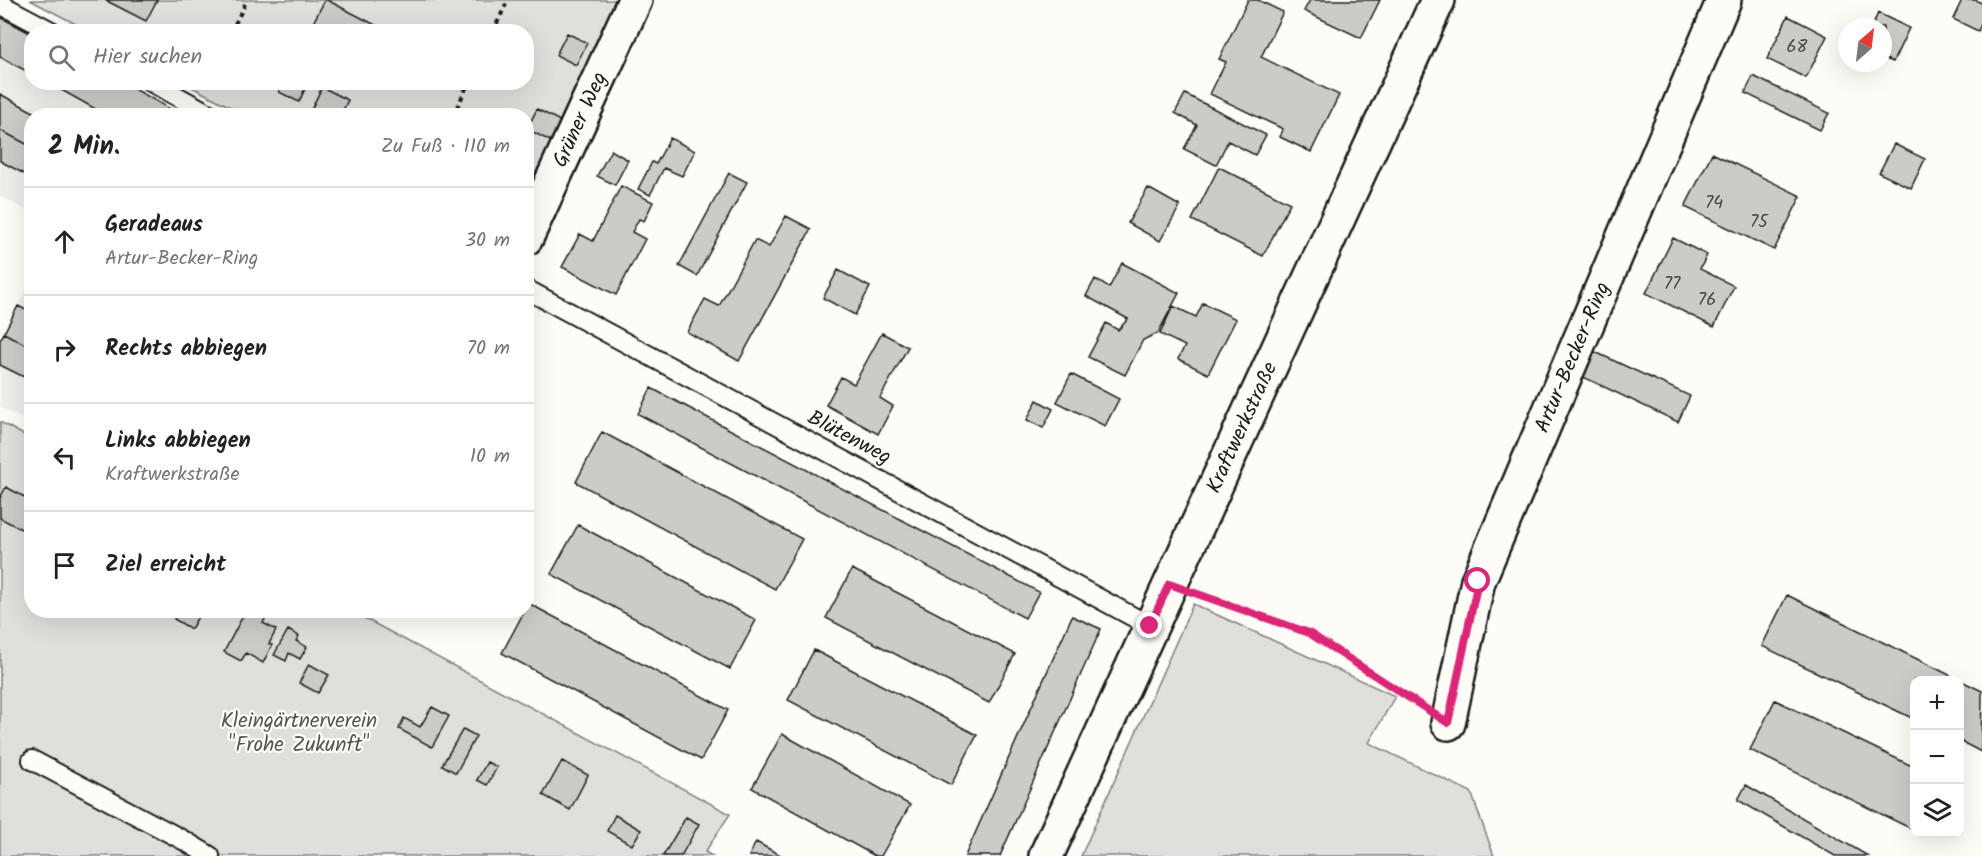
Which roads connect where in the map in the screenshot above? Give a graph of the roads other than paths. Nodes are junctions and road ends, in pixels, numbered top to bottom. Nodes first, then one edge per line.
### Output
1 (635, 0) edge
2 (1438, 0) edge
3 (1724, 0) edge
4 (0, 4) edge
5 (37, 24) edge
6 (166, 90) edge
7 (198, 108) edge
8 (534, 221) edge
9 (534, 293) edge
10 (1150, 626) junction
11 (1448, 723) road end
12 (32, 759) dead end
13 (210, 856) edge
14 (1046, 856) edge

1 - 8 street, Grüner Weg
2 - 10 street, Kraftwerkstraße
3 - 11 street, Artur-Becker-Ring
4 - 5 lane
6 - 7 lane
9 - 10 lane, Blütenweg
10 - 14 street, Kraftwerkstraße
12 - 13 lane

